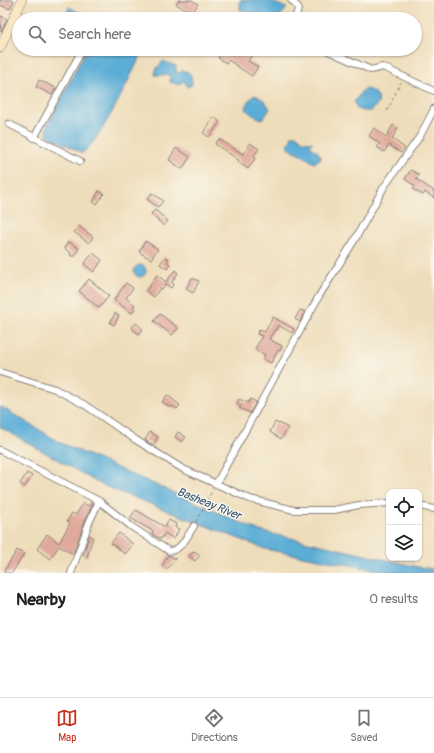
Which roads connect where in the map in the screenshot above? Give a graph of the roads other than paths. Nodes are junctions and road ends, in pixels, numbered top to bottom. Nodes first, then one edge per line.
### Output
1 (22, 0) edge
2 (291, 0) edge
3 (16, 12) edge
4 (297, 12) edge
5 (12, 22) edge
6 (0, 48) edge
7 (79, 56) edge
8 (340, 56) edge
9 (434, 91) edge
10 (434, 109) edge
11 (9, 124) dead end
12 (34, 138) junction
13 (80, 161) dead end
14 (0, 372) edge
15 (0, 450) edge
16 (216, 484) junction
17 (99, 501) junction
18 (386, 503) edge
19 (422, 507) edge
20 (434, 509) edge
21 (194, 526) road end
22 (71, 573) edge

1 - 3 street
2 - 4 street
5 - 6 street
7 - 12 street
8 - 9 street
10 - 16 street
11 - 12 street
12 - 13 street
14 - 16 street
15 - 17 street
16 - 18 street
17 - 21 street
17 - 22 street
19 - 20 street

